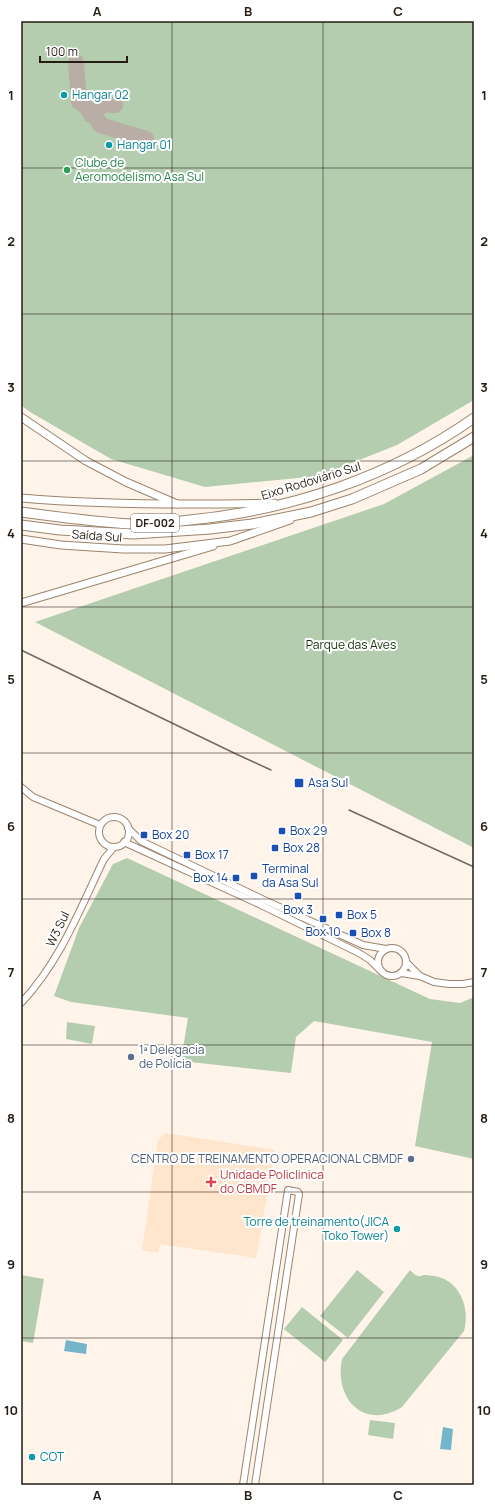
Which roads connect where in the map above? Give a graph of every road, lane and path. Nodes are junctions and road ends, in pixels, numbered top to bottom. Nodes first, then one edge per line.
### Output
1 (21, 416) edge
2 (474, 418) edge
3 (474, 437) edge
4 (21, 498) edge
5 (289, 503) junction
6 (181, 505) junction
7 (21, 512) edge
8 (311, 512) junction
9 (21, 525) edge
10 (21, 539) edge
11 (230, 541) junction
12 (21, 603) edge
13 (21, 787) edge
14 (100, 825) junction
15 (128, 828) junction
16 (103, 842) junction
17 (124, 842) junction
18 (114, 847) junction
19 (104, 859) junction
20 (386, 949) junction
21 (406, 962) junction
22 (380, 970) junction
23 (401, 973) junction
24 (420, 976) junction
25 (474, 982) edge
26 (21, 1003) edge
27 (286, 1206) junction
28 (296, 1209) junction
29 (270, 1312) junction
30 (280, 1313) junction
31 (256, 1402) junction
32 (266, 1403) junction
33 (243, 1485) edge
34 (254, 1485) edge

1 - 6 main road
2 - 5 highway, Eixo Rodoviário Sul / DF-002
3 - 8 highway, DF-002
4 - 6 main road
5 - 6 main road
5 - 7 highway, Eixo Rodoviário Sul / DF-002
8 - 9 highway, DF-002
8 - 11 main road, Saída Sul
10 - 11 main road, Saída Sul
11 - 12 main road
13 - 14 street
14 - 15 street
14 - 16 street
15 - 17 street
15 - 20 street
16 - 18 street
16 - 19 street, W3 Sul
17 - 18 street
17 - 22 street
18 - 19 street, W3 Sul
19 - 26 street, W3 Sul
20 - 21 street
20 - 22 street
21 - 23 street
21 - 24 street
22 - 23 street
23 - 24 street
24 - 25 street
27 - 28 street
27 - 28 street
27 - 29 street
28 - 30 street
29 - 30 street
29 - 31 street
30 - 32 street
31 - 32 street
31 - 33 street
32 - 34 street

